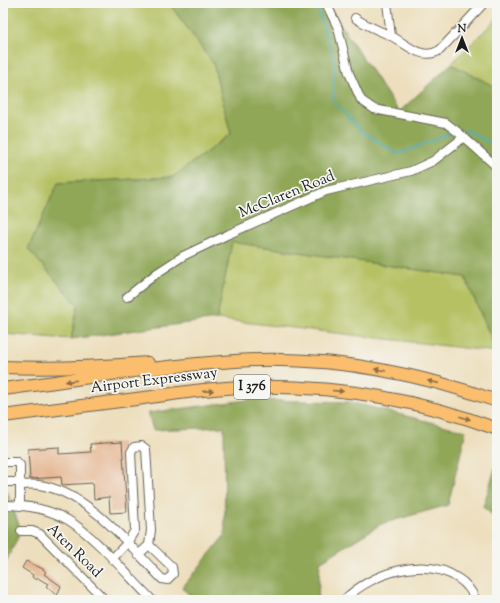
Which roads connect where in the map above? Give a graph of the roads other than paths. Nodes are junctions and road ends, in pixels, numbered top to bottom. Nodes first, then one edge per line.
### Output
1 (326, 3) edge
2 (387, 3) edge
3 (484, 3) edge
4 (355, 18) dead end
5 (391, 36) junction
6 (464, 137) junction
7 (497, 167) edge
8 (127, 297) dead end
9 (3, 367) edge
10 (360, 367) junction
11 (3, 389) edge
12 (179, 393) junction
13 (497, 401) edge
14 (3, 416) edge
15 (3, 420) edge
16 (497, 429) edge
17 (3, 462) edge
18 (3, 482) edge
19 (21, 484) junction
20 (3, 505) edge
21 (20, 505) junction
22 (21, 531) dead end
23 (127, 543) junction
24 (149, 544) junction
25 (138, 554) junction
26 (112, 559) junction
27 (105, 600) edge
28 (152, 600) edge
29 (344, 600) edge
30 (476, 600) edge

1 - 6 street
2 - 5 street
3 - 5 street
4 - 5 street
6 - 7 street
6 - 8 street, McClaren Road
9 - 10 highway
10 -> 11 highway, Airport Expressway / I 376
13 -> 10 highway, Airport Expressway / I 376
12 - 14 highway, Airport Expressway / I 376
12 - 15 highway
12 -> 16 highway, Airport Expressway / I 376
17 - 19 street
18 - 19 street
19 - 21 street
19 - 23 street
20 - 21 street
21 - 26 street
22 - 27 street, Aten Road
23 - 24 street
23 - 25 street
23 - 26 street
24 - 25 street
24 - 25 street
26 - 28 street
29 - 30 street

